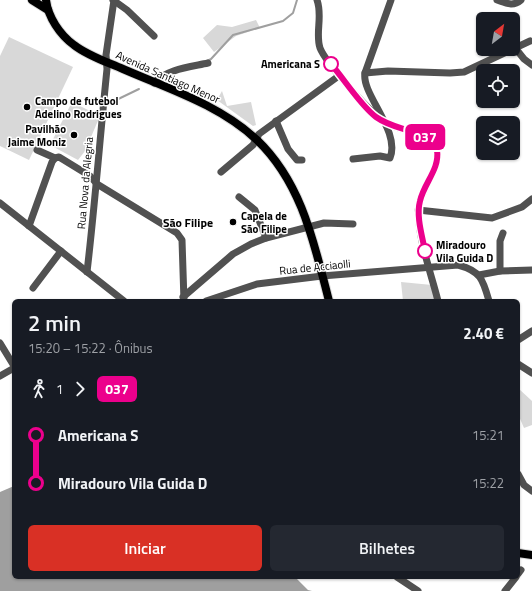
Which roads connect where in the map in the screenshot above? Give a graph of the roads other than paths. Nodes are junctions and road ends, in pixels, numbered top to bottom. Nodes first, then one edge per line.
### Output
1 (32, 0) edge
2 (46, 0) edge
3 (114, 0) edge
4 (317, 0) edge
5 (391, 0) edge
6 (497, 0) edge
7 (521, 0) edge
8 (48, 10) junction
9 (154, 36) dead end
10 (530, 41) dead end
11 (520, 47) edge
12 (520, 54) edge
13 (497, 56) edge
14 (106, 62) junction
15 (208, 63) dead end
16 (532, 65) edge
17 (365, 73) junction
18 (340, 75) junction
19 (154, 83) junction
20 (276, 121) junction
21 (385, 122) junction
22 (256, 139) junction
23 (37, 150) dead end
24 (55, 158) junction
25 (302, 160) dead end
26 (354, 160) dead end
27 (222, 172) dead end
28 (98, 184) junction
29 (239, 197) dead end
30 (532, 199) edge
31 (0, 203) edge
32 (418, 210) junction
33 (353, 224) dead end
34 (29, 226) junction
35 (310, 227) junction
36 (504, 233) dead end
37 (266, 238) junction
38 (61, 251) junction
39 (429, 267) junction
40 (532, 270) edge
41 (500, 271) junction
42 (87, 272) junction
43 (479, 275) junction
44 (322, 276) junction
45 (33, 288) dead end
46 (121, 299) edge
47 (184, 299) edge
48 (216, 299) edge
49 (328, 299) edge
50 (437, 299) edge
51 (487, 299) edge
52 (532, 331) edge
53 (520, 339) edge
54 (0, 343) edge
55 (12, 364) edge
56 (520, 365) edge
57 (12, 368) edge
58 (532, 373) edge
59 (0, 376) edge
60 (520, 478) edge
61 (532, 491) edge
62 (520, 553) edge
63 (532, 555) edge
64 (403, 579) edge
65 (514, 579) edge
66 (418, 591) edge
67 (505, 591) edge

1 - 8 main road, Avenida Santiago Menor
2 - 8 main road, Avenida Santiago Menor
3 - 9 street
3 - 14 street, Rua Nova da Alegria
4 - 18 street
5 - 17 street
6 - 7 street
8 - 14 main road, Avenida Santiago Menor
10 - 11 street
12 - 16 street
13 - 17 street
14 - 19 main road, Avenida Santiago Menor
14 - 28 street, Rua Nova da Alegria
15 - 19 street
17 - 21 street
18 - 20 street
18 - 21 street
19 - 22 main road, Avenida Santiago Menor
20 - 22 street
20 - 25 street
21 - 26 street
21 - 32 street
22 - 27 street
22 - 35 main road, Avenida Santiago Menor
23 - 24 street
24 - 28 street
24 - 34 street
28 - 42 street, Rua Nova da Alegria
28 - 47 street
29 - 37 street
30 - 32 street
31 - 34 street
32 - 39 street
33 - 35 street
34 - 38 street
35 - 37 street
35 - 44 main road, Avenida Santiago Menor
36 - 41 street
37 - 47 street
38 - 42 street
38 - 45 street
39 - 43 street, Rua de Acciaolli
39 - 44 street, Rua de Acciaolli
39 - 50 street
40 - 41 street
41 - 43 street
42 - 46 street
43 - 51 street
44 - 48 street, Rua de Acciaolli
44 - 49 main road, Avenida Santiago Menor
52 - 53 street
54 - 55 street
56 - 58 street
57 - 59 street
60 - 61 street
62 - 63 main road
64 - 66 street
65 - 67 street

